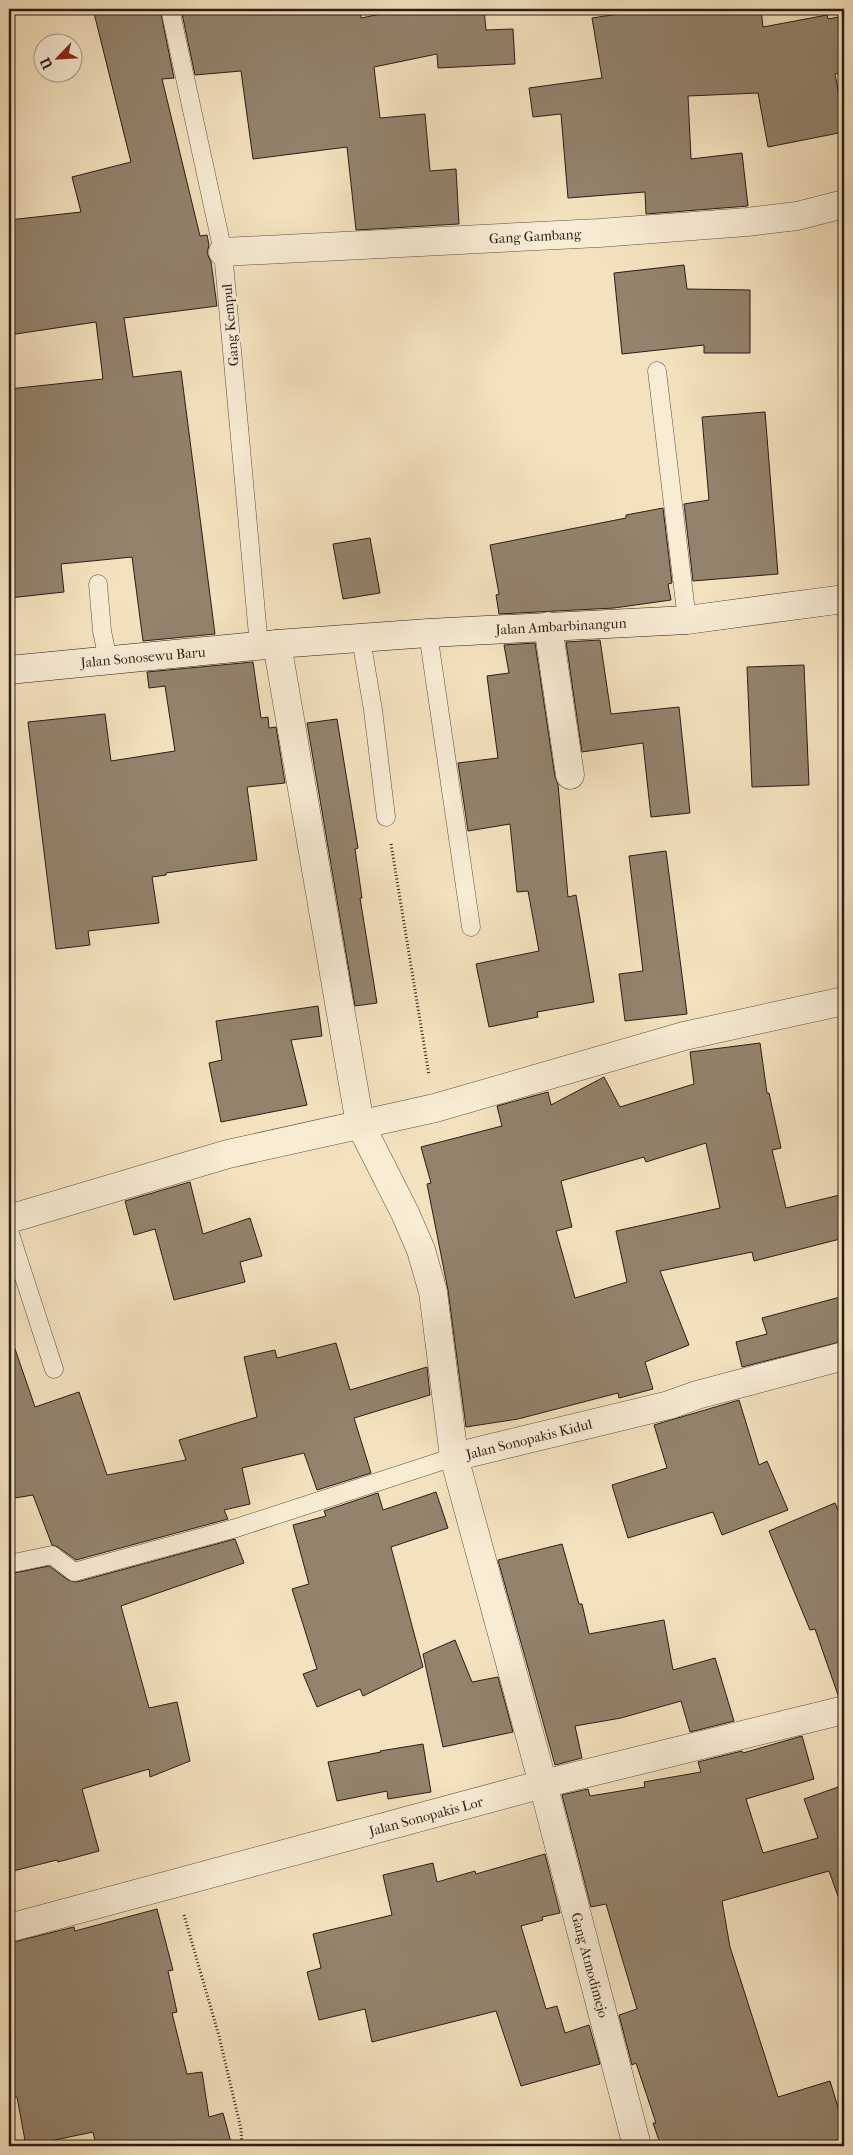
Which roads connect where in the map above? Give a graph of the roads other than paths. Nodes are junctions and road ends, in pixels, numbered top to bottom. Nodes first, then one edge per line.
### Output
1 (170, 9) edge
2 (844, 204) edge
3 (223, 252) junction
4 (657, 371) dead end
5 (98, 584) dead end
6 (844, 599) edge
7 (687, 620) junction
8 (548, 626) junction
9 (428, 633) junction
10 (362, 639) junction
11 (268, 645) junction
12 (108, 660) junction
13 (9, 670) edge
14 (570, 775) dead end
15 (386, 817) road end
16 (471, 927) dead end
17 (844, 1001) edge
18 (360, 1124) junction
19 (9, 1219) edge
20 (9, 1231) edge
21 (844, 1356) edge
22 (54, 1368) dead end
23 (454, 1457) junction
24 (9, 1564) edge
25 (844, 1710) edge
26 (543, 1784) junction
27 (9, 1928) edge
28 (637, 2146) edge

1 - 3 lane, Gang Kempul
2 - 3 street, Gang Gambang
3 - 11 lane, Gang Kempul
4 - 7 lane
5 - 12 lane
6 - 7 street, Jalan Ambarbinangun
7 - 8 street, Jalan Ambarbinangun
8 - 9 street, Jalan Ambarbinangun
8 - 14 street
9 - 10 street, Jalan Ambarbinangun
9 - 16 lane
10 - 11 street, Jalan Ambarbinangun
10 - 15 lane
11 - 12 street, Jalan Sonosewu Baru
11 - 18 street
12 - 13 street, Jalan Sonosewu Baru
17 - 18 street
18 - 19 street
18 - 23 street
20 - 22 lane
21 - 23 street, Jalan Sonopakis Kidul
23 - 24 lane
23 - 26 street, Jalan Sonopakis Kidul
25 - 26 street, Jalan Sonopakis Lor
26 - 27 street, Jalan Sonopakis Lor
26 - 28 street, Gang Atmodimejo

